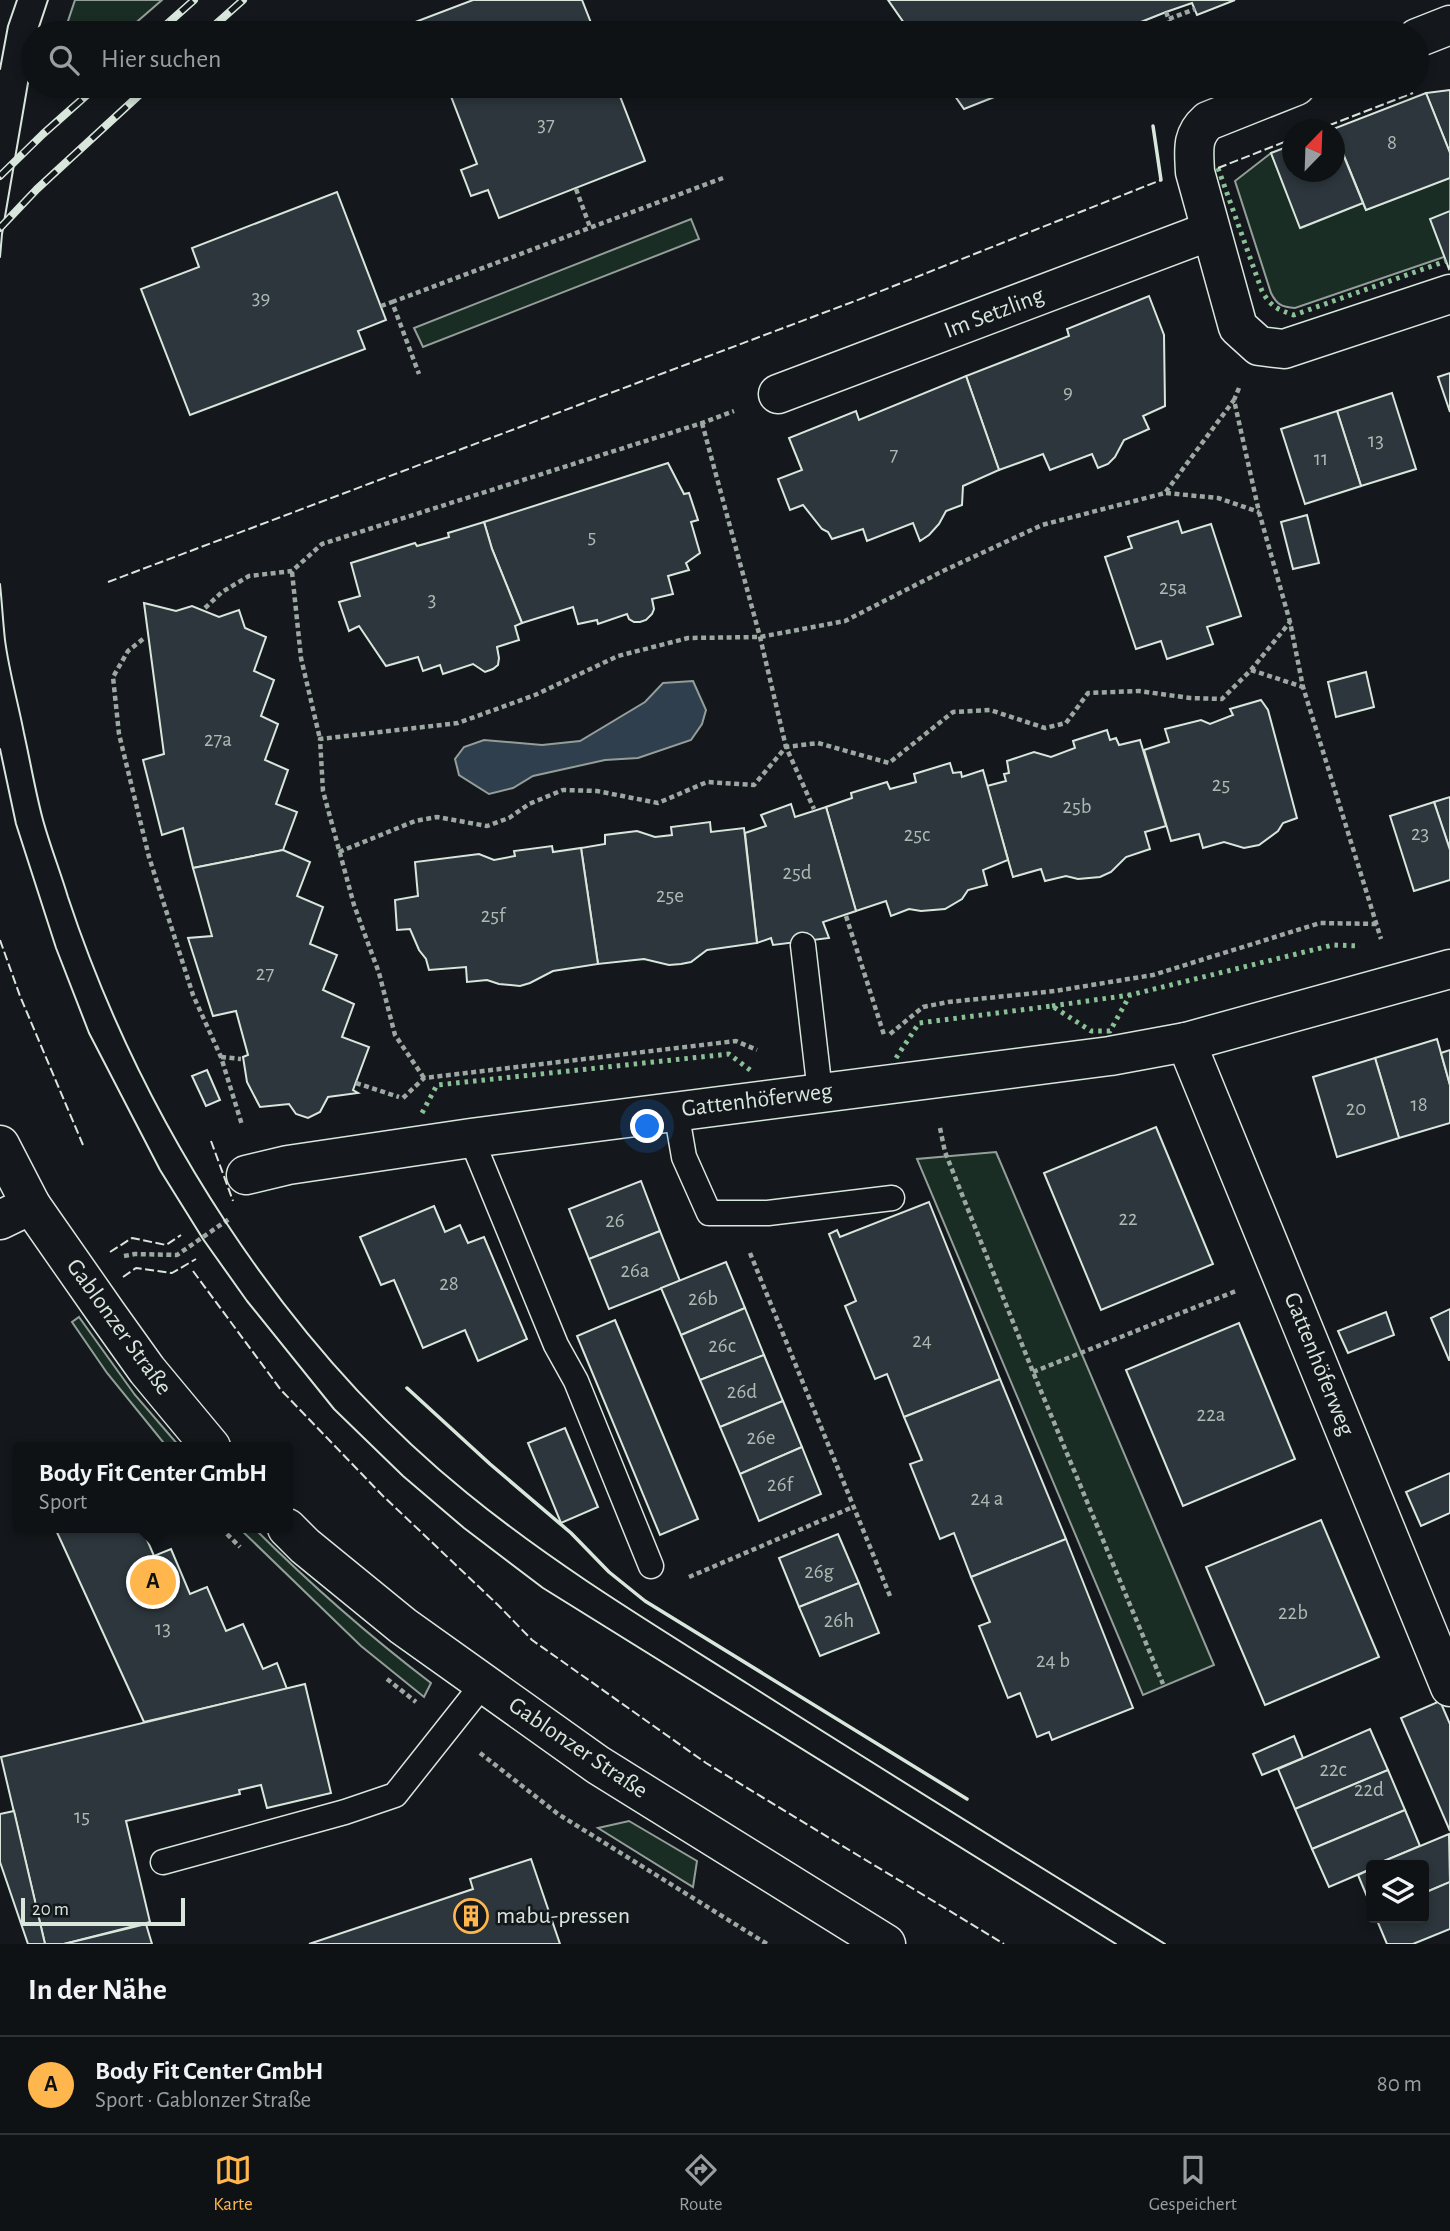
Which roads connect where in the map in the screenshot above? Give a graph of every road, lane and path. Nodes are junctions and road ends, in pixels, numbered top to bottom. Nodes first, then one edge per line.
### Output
1 (1195, 9) dead end
2 (1166, 12) dead end
3 (1168, 19) joint
4 (1450, 25) edge
5 (1429, 33) edge
6 (1266, 98) edge
7 (723, 178) dead end
8 (576, 189) dead end
9 (590, 228) junction
10 (1210, 231) junction
11 (1450, 294) edge
12 (392, 302) junction
13 (381, 306) dead end
14 (1259, 346) junction
15 (419, 374) dead end
16 (778, 394) dead end
17 (1234, 400) junction
18 (1165, 493) junction
19 (1259, 512) junction
20 (292, 571) junction
21 (205, 608) dead end
22 (1290, 622) junction
23 (760, 636) junction
24 (143, 639) dead end
25 (1251, 670) junction
26 (1303, 687) junction
27 (320, 739) junction
28 (786, 747) junction
29 (814, 809) dead end
30 (339, 852) junction
31 (846, 916) dead end
32 (1377, 924) junction
33 (803, 945) dead end
34 (1450, 969) edge
35 (1394, 984) junction
36 (885, 1038) junction
37 (1186, 1042) junction
38 (221, 1057) junction
39 (240, 1059) dead end
40 (818, 1075) junction
41 (930, 1079) junction
42 (356, 1083) dead end
43 (403, 1098) dead end
44 (676, 1111) junction
45 (471, 1138) junction
46 (0, 1145) edge
47 (246, 1175) junction
48 (892, 1198) dead end
49 (16, 1212) edge
50 (734, 1215) junction
51 (1282, 1272) junction
52 (87, 1282) junction
53 (1032, 1372) junction
54 (207, 1442) edge
55 (852, 1507) junction
56 (292, 1533) edge
57 (651, 1566) joint
58 (890, 1595) dead end
59 (483, 1684) junction
60 (1163, 1684) dead end
61 (1450, 1687) edge
62 (163, 1862) dead end
63 (886, 1944) edge

1 - 3 path
2 - 3 path
4 - 5 street
6 - 10 street
7 - 9 path
8 - 9 path
9 - 12 path
10 - 14 street
10 - 16 street, Im Setzling
11 - 14 street
12 - 13 path
12 - 15 path
14 - 17 path
17 - 18 path
17 - 19 path
18 - 19 path
18 - 23 path
19 - 22 path
20 - 21 path
20 - 23 path
20 - 27 path
22 - 25 path
22 - 26 path
23 - 27 path
23 - 28 path
24 - 38 path
25 - 26 path
25 - 28 path
26 - 32 path
27 - 30 path
28 - 29 path
28 - 30 path
30 - 40 path
31 - 36 path
32 - 35 path
32 - 36 path
33 - 40 lane
34 - 35 street, Gattenhöferweg
35 - 37 street, Gattenhöferweg
36 - 40 path
37 - 41 street, Gattenhöferweg
37 - 51 street, Gattenhöferweg
38 - 39 path
38 - 47 path
40 - 41 street, Gattenhöferweg
40 - 44 street, Gattenhöferweg
41 - 53 path
42 - 43 path
44 - 45 street, Gattenhöferweg
44 - 50 lane
45 - 47 street, Gattenhöferweg
45 - 57 lane
46 - 49 street, Gablonzer Straße
47 - 52 path
48 - 50 lane
49 - 52 street, Gablonzer Straße
50 - 55 path
51 - 53 path
51 - 61 street, Gattenhöferweg
52 - 54 street, Gablonzer Straße
53 - 60 path
55 - 57 path
55 - 58 path
56 - 59 street, Gablonzer Straße
59 - 62 lane
59 - 63 street, Gablonzer Straße

